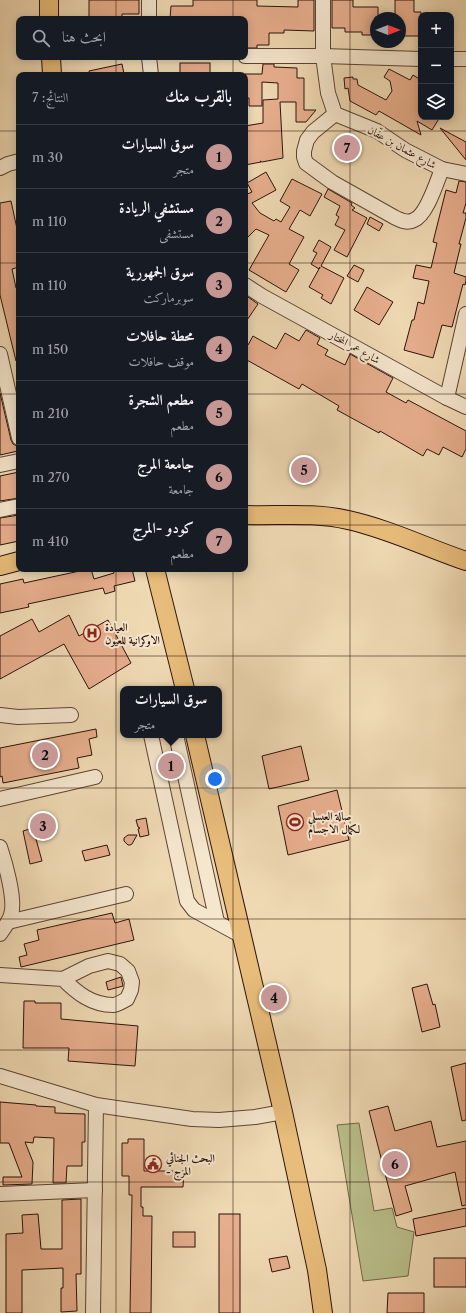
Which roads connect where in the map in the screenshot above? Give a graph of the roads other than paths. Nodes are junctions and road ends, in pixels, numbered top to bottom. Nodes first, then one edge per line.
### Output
1 (49, 0) edge
2 (150, 0) edge
3 (323, 0) edge
4 (49, 16) edge
5 (149, 16) edge
6 (248, 56) edge
7 (323, 56) junction
8 (418, 59) edge
9 (454, 59) edge
10 (466, 59) edge
11 (51, 60) edge
12 (149, 60) edge
13 (52, 72) edge
14 (151, 72) edge
15 (335, 114) junction
16 (16, 162) edge
17 (0, 168) edge
18 (442, 169) junction
19 (466, 174) edge
20 (248, 287) edge
21 (466, 314) edge
22 (0, 354) edge
23 (9, 390) edge
24 (447, 398) junction
25 (466, 407) edge
26 (16, 424) edge
27 (16, 462) edge
28 (0, 465) edge
29 (16, 507) edge
30 (0, 510) edge
31 (248, 515) edge
32 (466, 561) edge
33 (16, 562) edge
34 (0, 566) edge
35 (151, 572) edge
36 (157, 572) edge
37 (164, 572) edge
38 (162, 594) junction
39 (180, 685) edge
40 (71, 714) dead end
41 (0, 715) edge
42 (152, 738) edge
43 (177, 738) edge
44 (196, 738) edge
45 (95, 777) dead end
46 (0, 799) edge
47 (0, 847) edge
48 (126, 894) dead end
49 (8, 922) junction
50 (217, 922) junction
51 (0, 934) edge
52 (242, 936) junction
53 (0, 975) edge
54 (63, 979) dead end
55 (0, 1076) edge
56 (96, 1105) junction
57 (283, 1112) junction
58 (95, 1190) junction
59 (0, 1194) edge
60 (94, 1313) edge
61 (323, 1313) edge

1 - 4 main road
2 - 5 street
3 - 7 street
6 - 7 street
7 - 8 street
7 - 15 street
9 - 10 street
11 - 13 main road
12 - 14 street
15 - 18 street, شارع عثمان بن عفّان
15 - 18 street
16 - 17 street
18 - 19 street, شارع عثمان بن عفّان
20 - 24 street, شارع عمر المختار
21 - 24 street
22 - 23 street
23 - 26 street
24 - 25 street, شارع عمر المختار
27 - 28 street
29 - 30 street
31 - 32 main road
33 - 34 main road
35 - 38 main road
36 - 38 main road
37 - 38 main road
38 - 39 main road
40 - 41 street
42 - 50 street
43 - 50 street
44 - 52 main road
45 - 46 street
47 - 49 street
48 - 49 street
49 - 51 street
50 - 52 street
52 - 57 main road
53 - 54 street
55 - 56 street
56 - 57 street
56 - 58 street
57 - 61 main road
58 - 59 street
58 - 60 street

